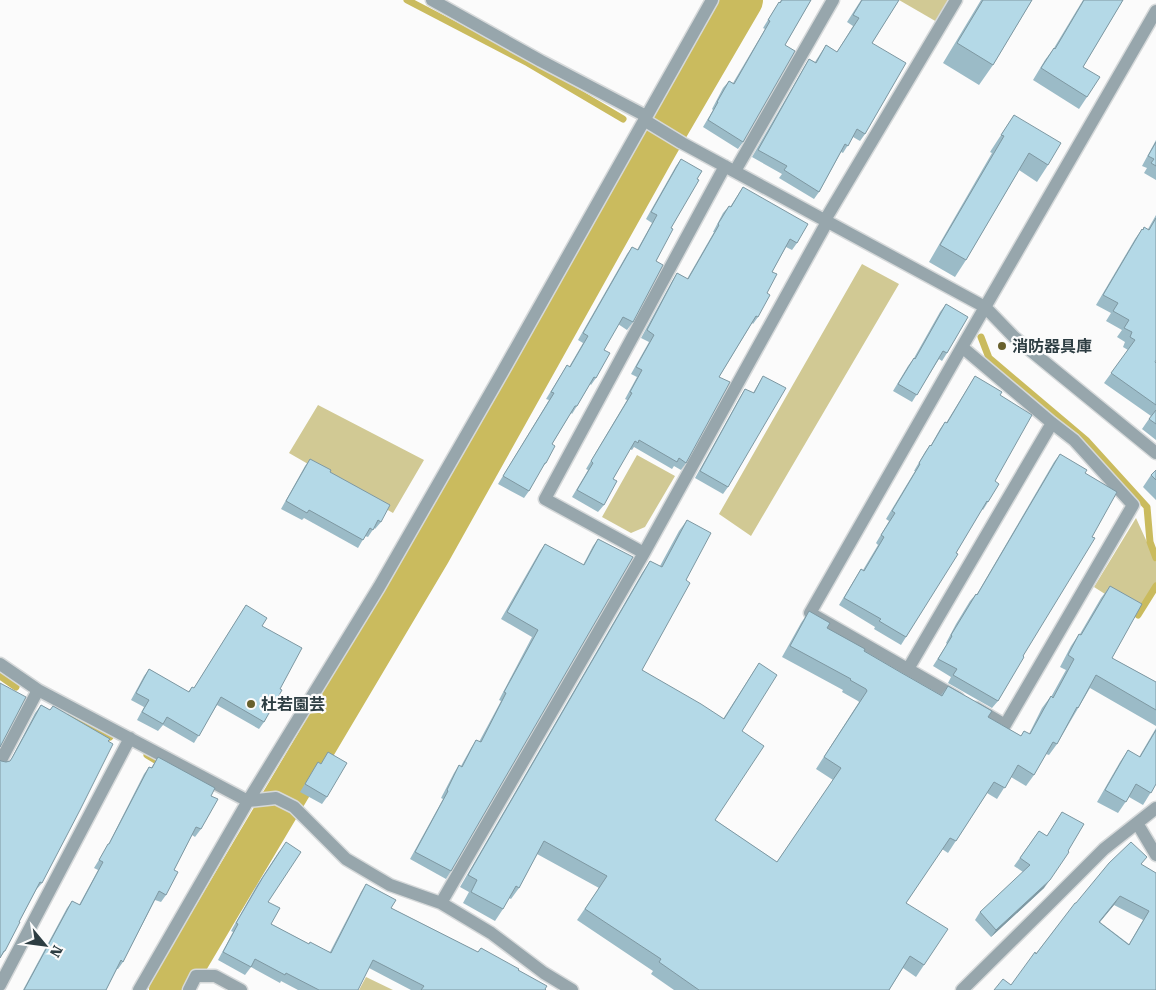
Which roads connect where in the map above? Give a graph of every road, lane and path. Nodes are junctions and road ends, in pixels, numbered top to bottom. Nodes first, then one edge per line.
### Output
1 (432, 0) edge
2 (712, 0) edge
3 (833, 0) edge
4 (956, 0) edge
5 (1156, 11) edge
6 (648, 121) junction
7 (730, 168) junction
8 (826, 221) junction
9 (985, 307) junction
10 (962, 347) junction
11 (1052, 423) junction
12 (1156, 453) edge
13 (644, 553) junction
14 (0, 664) edge
15 (908, 669) junction
16 (38, 690) junction
17 (130, 738) junction
18 (0, 762) edge
19 (248, 801) junction
20 (1156, 808) edge
21 (1137, 823) junction
22 (1156, 855) edge
23 (441, 903) junction
24 (0, 985) edge
25 (139, 990) edge
26 (189, 990) edge
27 (241, 990) edge
28 (572, 990) edge
29 (962, 990) edge

1 - 6 street
2 - 6 street
3 - 7 street
4 - 8 street
5 - 9 street
6 - 7 street
6 - 19 street
7 - 8 street
7 - 13 street
8 - 9 street
8 - 13 street
9 - 10 street
9 - 12 street
10 - 11 street
10 - 15 street
11 - 15 street
11 - 15 street
13 - 23 street
14 - 16 street
16 - 17 street
16 - 18 street
17 - 19 street
17 - 24 street
19 - 23 street
19 - 25 street
20 - 21 street
21 - 22 street
21 - 29 street
23 - 28 street
26 - 27 street

